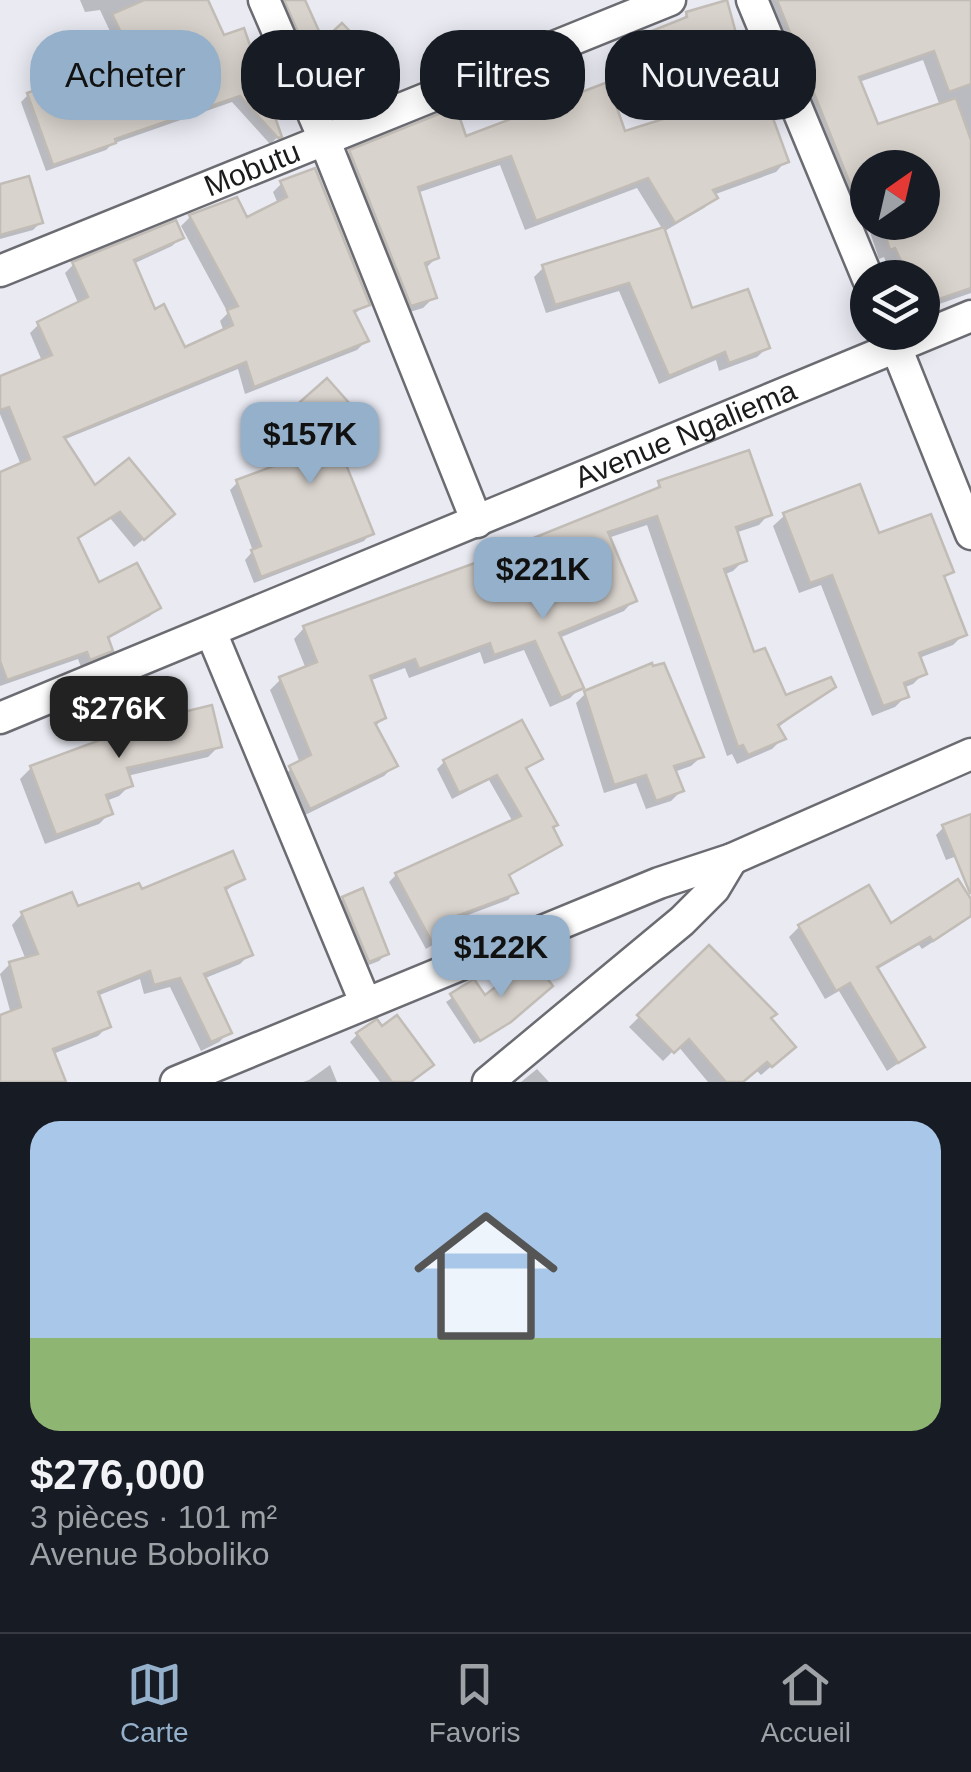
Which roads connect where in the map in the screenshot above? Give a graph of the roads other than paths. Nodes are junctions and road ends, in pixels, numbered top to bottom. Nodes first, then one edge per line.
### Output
1 (264, 0) edge
2 (670, 0) edge
3 (752, 0) edge
4 (324, 139) junction
5 (860, 260) edge
6 (0, 270) edge
7 (971, 316) edge
8 (940, 326) edge
9 (870, 350) edge
10 (897, 350) edge
11 (477, 522) junction
12 (971, 534) edge
13 (211, 632) junction
14 (0, 718) edge
15 (971, 754) edge
16 (732, 859) junction
17 (366, 1002) junction
18 (176, 1082) edge
19 (488, 1082) edge

1 - 4 street
2 - 4 street, Mobutu
3 - 5 street
4 - 6 street, Mobutu
4 - 11 street
7 - 8 street, Avenue Ngaliema
9 - 11 street, Avenue Ngaliema
10 - 12 street
11 - 13 street, Avenue Ngaliema
13 - 14 street, Avenue Ngaliema
13 - 17 street
15 - 16 street
16 - 17 street
16 - 19 street
17 - 18 street

